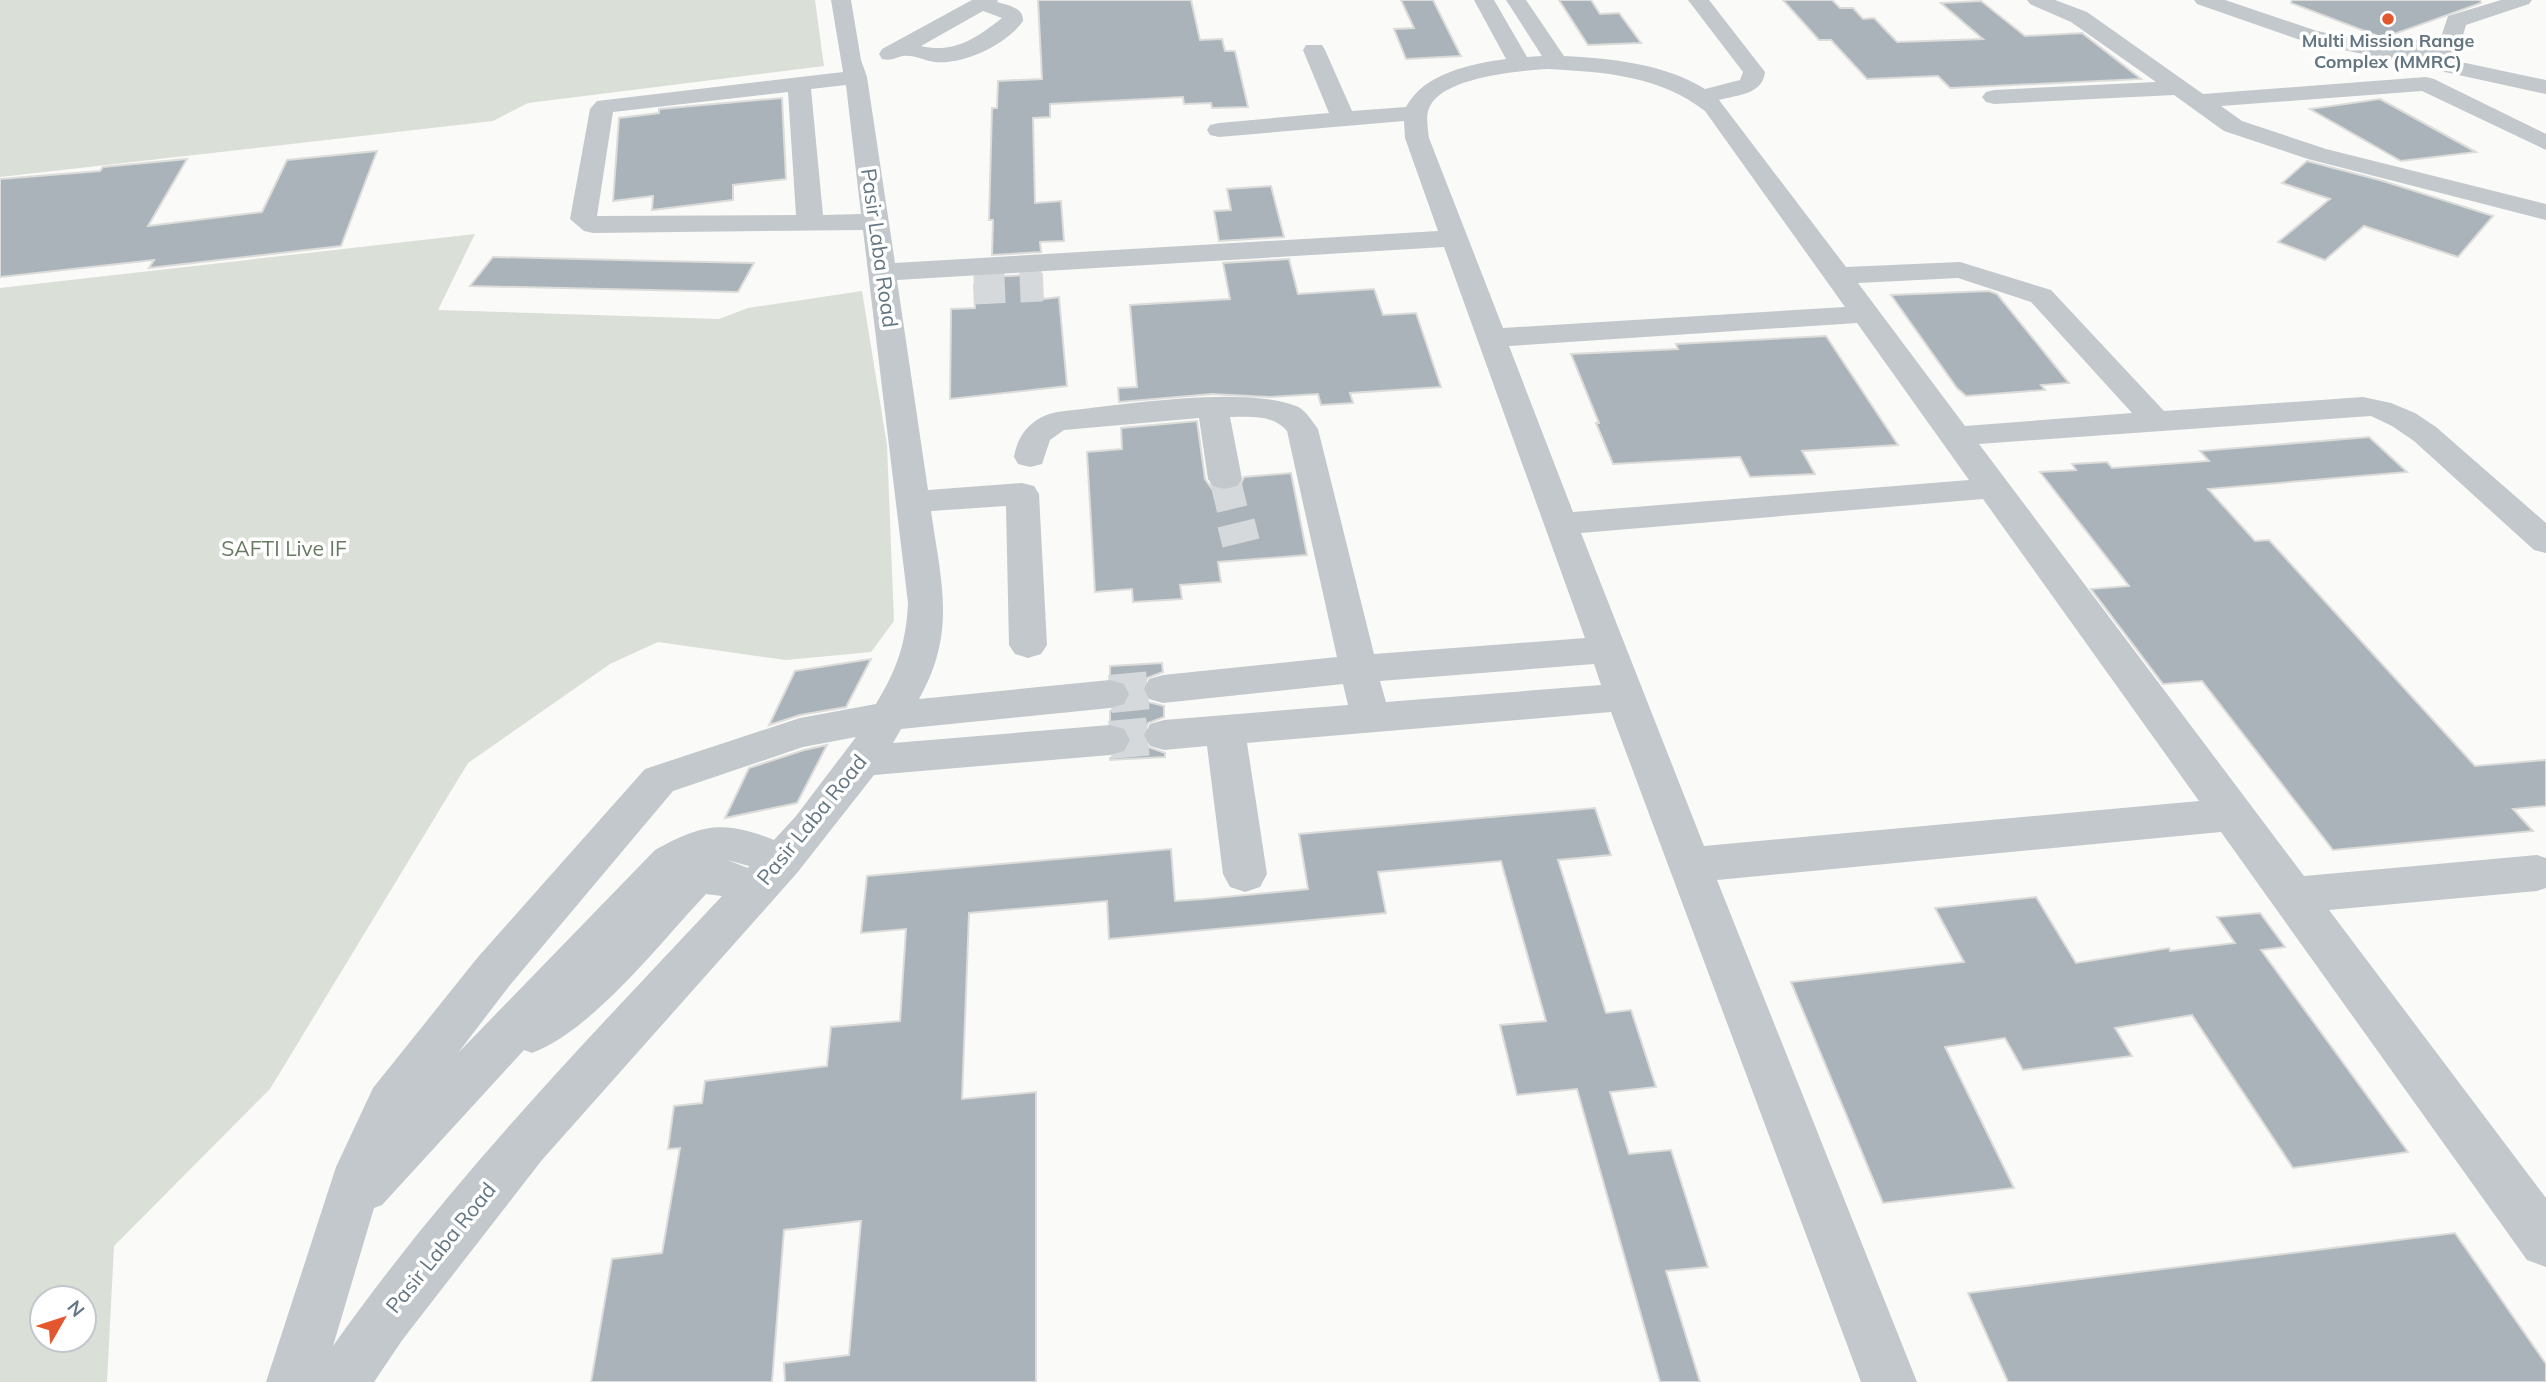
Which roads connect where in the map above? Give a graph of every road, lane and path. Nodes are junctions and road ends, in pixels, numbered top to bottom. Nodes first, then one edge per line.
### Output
1 (841, 0) edge
2 (1484, 0) edge
3 (1517, 0) edge
4 (1698, 0) edge
5 (2037, 0) edge
6 (2204, 0) edge
7 (2266, 0) edge
8 (2522, 0) edge
9 (977, 1) edge
10 (902, 48) junction
11 (1314, 50) dead end
12 (1520, 64) junction
13 (1559, 64) junction
14 (854, 70) junction
15 (799, 82) junction
16 (2546, 87) edge
17 (2190, 95) junction
18 (1702, 97) junction
19 (1994, 97) dead end
20 (1415, 113) junction
21 (1343, 119) junction
22 (1219, 130) dead end
23 (2546, 143) edge
24 (2546, 212) edge
25 (875, 222) junction
26 (810, 223) junction
27 (1455, 239) junction
28 (1082, 260) junction
29 (952, 268) junction
30 (883, 272) junction
31 (1838, 276) junction
32 (1042, 286) tunnel mouth
33 (974, 289) tunnel mouth
34 (1866, 314) junction
35 (1492, 338) junction
36 (1213, 408) junction
37 (2156, 421) junction
38 (1955, 436) junction
39 (1030, 457) dead end
40 (1225, 479) tunnel mouth
41 (1994, 488) junction
42 (913, 502) junction
43 (2533, 518) edge
44 (1561, 524) junction
45 (2546, 542) edge
46 (1028, 645) dead end
47 (1608, 650) junction
48 (1358, 669) junction
49 (1163, 689) tunnel mouth
50 (1110, 694) tunnel mouth
51 (1625, 697) junction
52 (889, 716) junction
53 (1370, 718) junction
54 (1225, 730) junction
55 (1164, 735) tunnel mouth
56 (1110, 740) tunnel mouth
57 (862, 761) junction
58 (2232, 814) junction
59 (1690, 865) junction
60 (2537, 873) dead end
61 (1245, 874) dead end
62 (768, 876) junction
63 (2292, 895) junction
64 (353, 1199) junction
65 (2546, 1241) edge
66 (294, 1382) edge
67 (341, 1382) edge
68 (1889, 1382) edge

1 - 14 street, Pasir Laba Road
2 - 12 street
3 - 13 street
4 - 18 street
5 - 17 street
6 - 16 street
7 - 8 street
9 - 10 street
9 - 10 street
9 - 14 street
10 - 14 street
11 - 21 street
12 - 13 street
12 - 20 street
13 - 18 street
14 - 15 street
14 - 25 street, Pasir Laba Road
15 - 26 street
15 - 26 street
17 - 19 street
17 - 23 street
17 - 24 street
18 - 31 street
20 - 21 street
20 - 27 street
21 - 22 street
25 - 26 street
25 - 30 street, Pasir Laba Road
27 - 28 street
27 - 35 street
28 - 29 street
28 - 32 street
29 - 30 street
29 - 33 street
30 - 42 street, Pasir Laba Road
31 - 34 street
31 - 37 street
34 - 35 street
34 - 38 street
35 - 44 street
36 - 39 street
36 - 40 street
36 - 48 street
37 - 38 street
37 - 43 street
38 - 41 street
41 - 44 street
41 - 58 street
42 - 46 street
42 - 52 street, Pasir Laba Road
43 - 45 street
44 - 47 street
47 - 48 street
47 - 51 street
48 - 49 street
48 - 53 street
50 - 52 street
51 - 53 street
51 - 59 street
52 - 57 street, Pasir Laba Road
52 - 64 street
53 - 54 street
54 - 55 street
54 - 61 street
56 - 57 street
57 - 62 street, Pasir Laba Road
58 - 59 street
58 - 63 street
59 - 68 street
60 - 63 street
62 - 64 street
62 - 67 street, Pasir Laba Road
63 - 65 street
64 - 66 street

